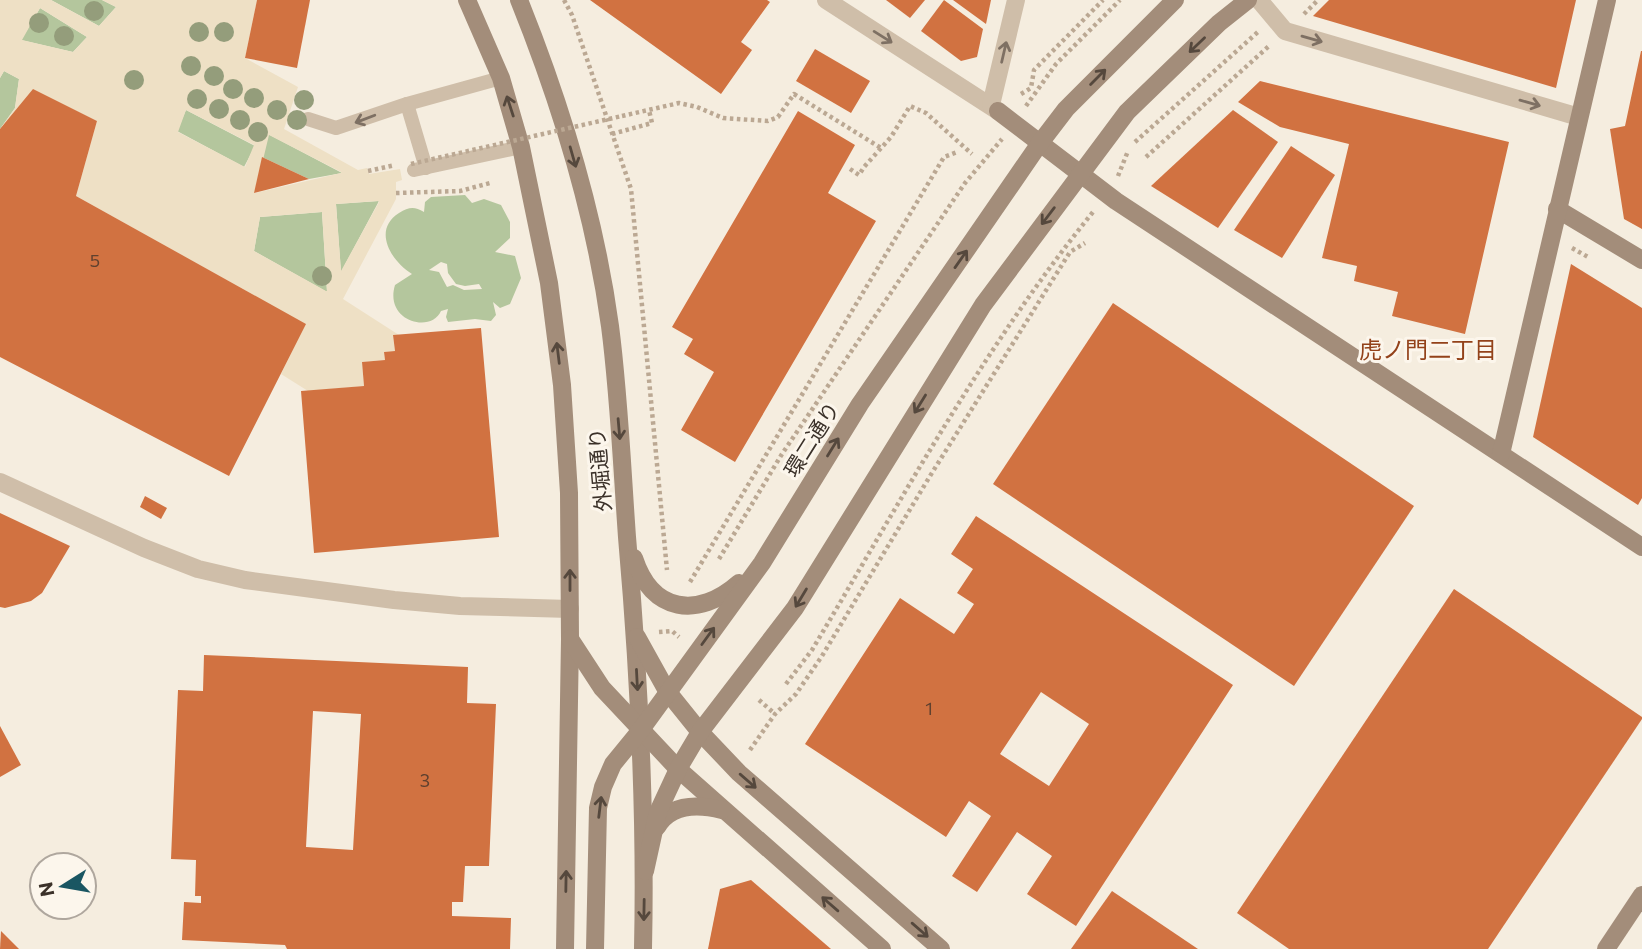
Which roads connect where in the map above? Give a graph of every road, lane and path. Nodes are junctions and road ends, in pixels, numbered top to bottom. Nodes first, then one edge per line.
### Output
1 (467, 0) edge
2 (519, 0) edge
3 (564, 0) edge
4 (826, 0) edge
5 (1016, 0) edge
6 (1103, 0) edge
7 (1120, 0) edge
8 (1175, 0) edge
9 (1248, 0) edge
10 (1259, 0) edge
11 (1318, 0) edge
12 (1607, 0) edge
13 (1280, 25) junction
14 (501, 78) junction
15 (1021, 94) dead end
16 (407, 104) junction
17 (995, 108) junction
18 (649, 110) junction
19 (1579, 117) junction
20 (308, 119) dead end
21 (1014, 123) junction
22 (612, 134) junction
23 (1040, 143) junction
24 (521, 147) junction
25 (881, 148) junction
26 (957, 152) dead end
27 (972, 153) dead end
28 (1146, 158) dead end
29 (417, 167) junction
30 (850, 169) dead end
31 (368, 171) dead end
32 (1080, 174) junction
33 (490, 183) dead end
34 (396, 193) dead end
35 (1106, 193) junction
36 (1557, 209) junction
37 (1086, 243) dead end
38 (1571, 248) dead end
39 (1642, 260) edge
40 (1568, 261) dead end
41 (1501, 454) junction
42 (0, 482) edge
43 (628, 542) junction
44 (1642, 547) edge
45 (719, 559) dead end
46 (762, 562) junction
47 (670, 580) dead end
48 (690, 582) dead end
49 (570, 609) junction
50 (659, 632) dead end
51 (635, 634) junction
52 (680, 637) dead end
53 (570, 639) junction
54 (786, 684) dead end
55 (667, 691) junction
56 (759, 700) dead end
57 (775, 714) junction
58 (640, 731) junction
59 (700, 732) junction
60 (750, 750) dead end
61 (678, 769) junction
62 (725, 811) junction
63 (653, 835) junction
64 (645, 870) junction
65 (1642, 895) edge
66 (565, 949) edge
67 (595, 949) edge
68 (643, 949) edge
69 (882, 949) edge
70 (941, 949) edge
71 (1606, 949) edge

1 - 14 main road, 外堀通り
2 -> 43 main road, 外堀通り
3 - 22 path
4 -> 17 street
17 -> 5 street
6 - 15 path
7 - 21 path
23 -> 8 main road, 環二通り
9 -> 32 main road
10 - 13 street
11 - 13 path
12 - 19 main road
13 -> 19 street
13 - 28 path
13 - 35 path
14 - 16 lane
24 -> 14 main road, 外堀通り
16 -> 20 lane
16 - 29 lane
17 - 21 main road
18 - 22 path
18 - 25 path
18 - 29 path, bridge
19 - 36 main road
21 - 23 main road
21 - 45 path
22 - 47 path
23 - 32 main road
46 -> 23 main road, 環二通り
24 - 29 lane
49 -> 24 main road, 外堀通り
25 - 27 path
25 - 30 path
26 - 48 path
29 - 31 path
32 - 35 main road
32 -> 59 main road
33 - 34 path
35 - 41 main road
35 - 54 path
36 - 39 main road
36 - 41 main road
37 - 57 path
38 - 40 path
41 - 44 main road
42 - 49 street
43 - 46 main road
43 - 51 main road, 外堀通り
55 -> 46 main road, 環二通り
49 - 53 main road, 外堀通り
50 - 52 path
51 - 55 main road
51 -> 58 main road, 外堀通り
53 - 58 main road
66 -> 53 main road, 外堀通り
55 - 58 main road, 環二通り
55 - 59 main road
56 - 57 path
57 - 60 path
58 - 61 main road
58 - 64 main road, 外堀通り
67 -> 58 main road, 環二通り
59 - 61 main road
59 -> 70 main road
61 - 62 main road
61 - 63 main road
62 - 63 main road
69 -> 62 main road
63 - 64 main road
64 -> 68 main road, 外堀通り
65 - 71 main road

